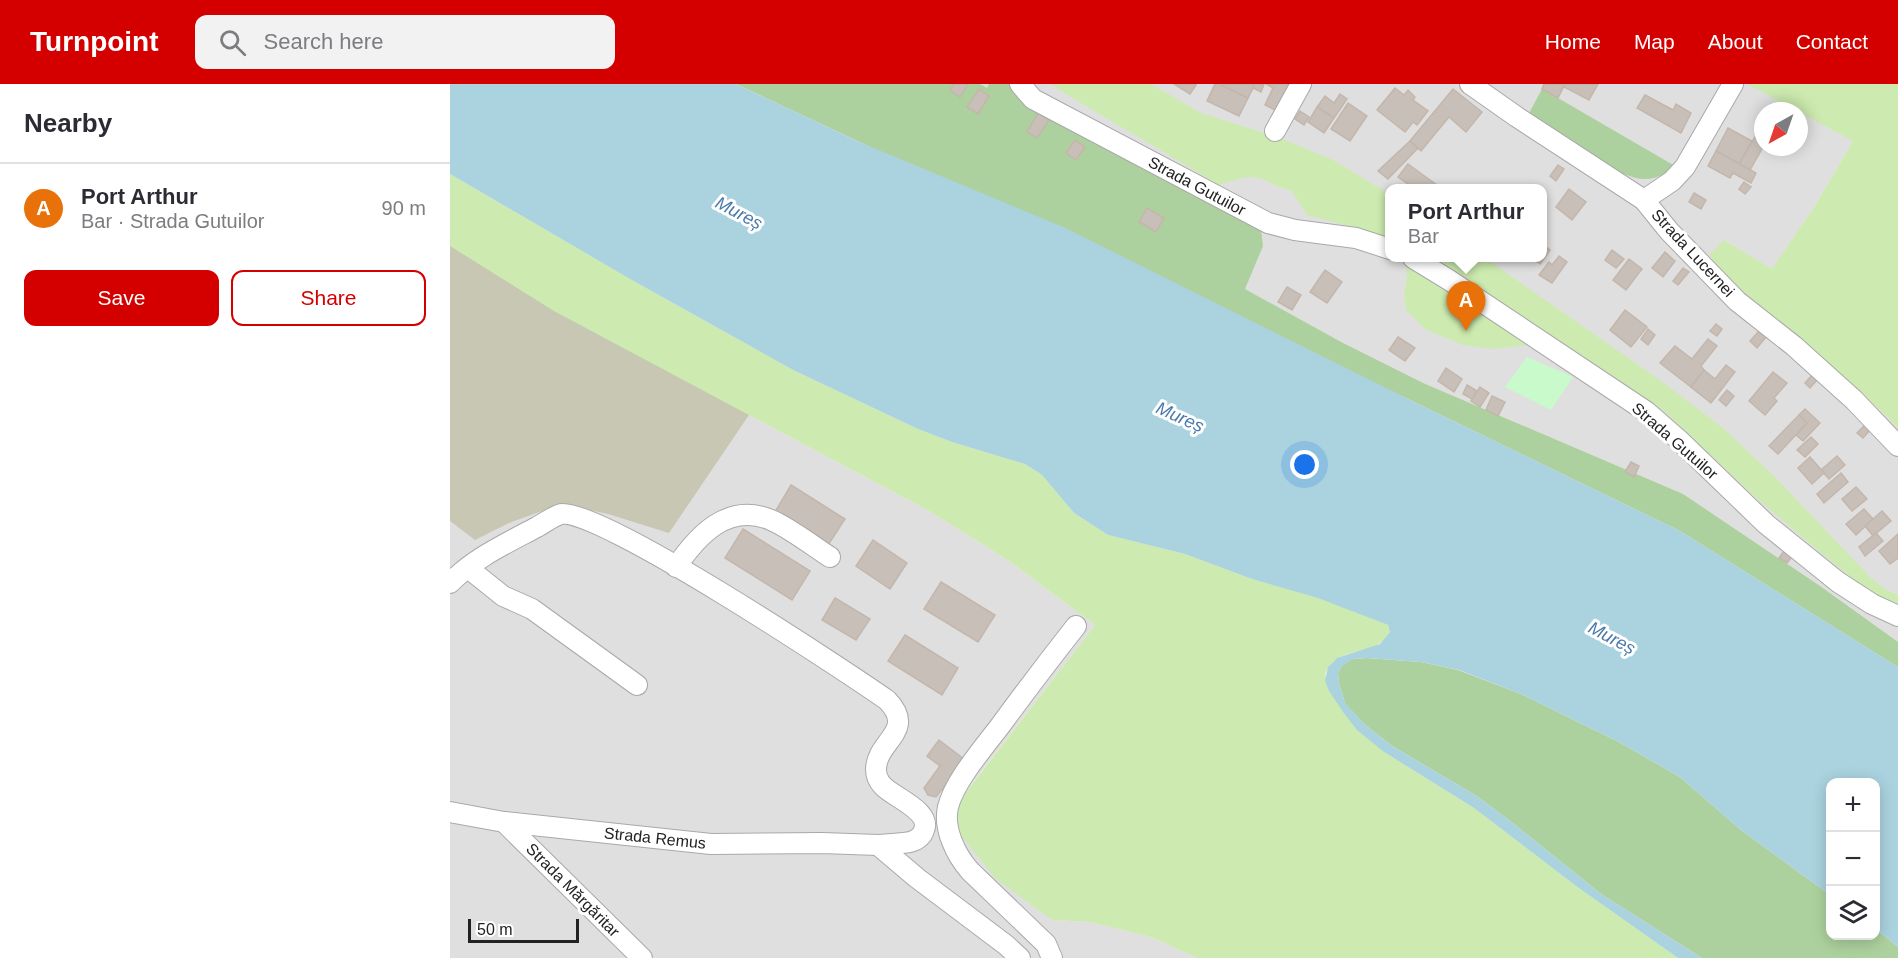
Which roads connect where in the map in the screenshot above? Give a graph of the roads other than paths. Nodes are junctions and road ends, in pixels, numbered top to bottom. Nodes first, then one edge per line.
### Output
1 (1020, 84) edge
2 (1301, 84) edge
3 (1470, 84) edge
4 (1733, 84) edge
5 (1275, 131) dead end
6 (1644, 200) junction
7 (1385, 248) edge
8 (1420, 262) edge
9 (1898, 446) edge
10 (830, 557) dead end
11 (676, 567) junction
12 (468, 568) junction
13 (450, 584) edge
14 (1898, 616) edge
15 (1076, 626) dead end
16 (637, 685) dead end
17 (450, 812) edge
18 (504, 822) junction
19 (870, 845) junction
20 (1044, 954) edge
21 (642, 958) edge
22 (1020, 958) edge

1 - 7 street, Strada Gutuilor
2 - 5 street
3 - 6 street, Strada Lucernei
4 - 6 street
6 - 9 street, Strada Lucernei
8 - 14 street, Strada Gutuilor
10 - 11 street
11 - 12 street
11 - 19 street, Strada Remus
12 - 13 street
12 - 16 street
15 - 20 street
17 - 18 street, Strada Remus
18 - 19 street, Strada Remus
18 - 21 street, Strada Mărgăritar
19 - 22 street

